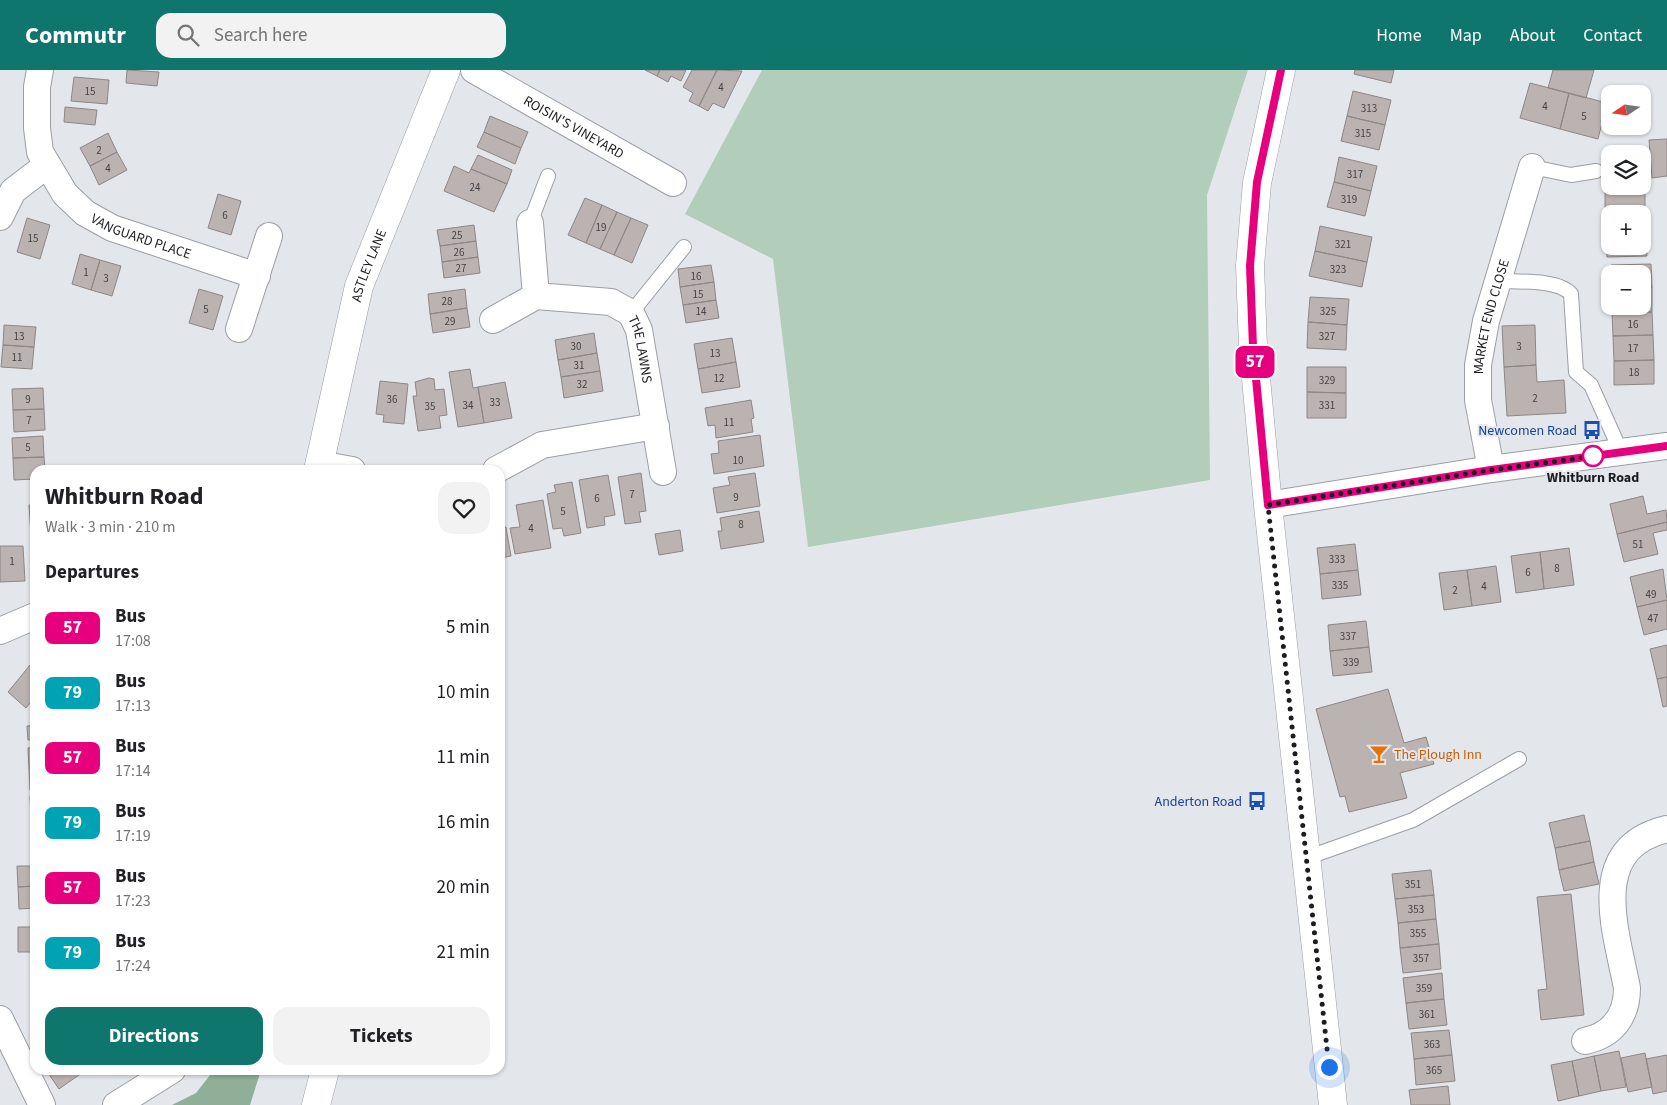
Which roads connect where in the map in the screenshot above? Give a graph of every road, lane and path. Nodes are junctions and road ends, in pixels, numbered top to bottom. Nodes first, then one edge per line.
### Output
1 (32, 70) edge
2 (40, 70) edge
3 (446, 70) edge
4 (474, 70) edge
5 (1281, 70) edge
6 (47, 165) junction
7 (1532, 167) joint
8 (1596, 170) dead end
9 (548, 176) dead end
10 (673, 183) dead end
11 (0, 217) edge
12 (530, 223) joint
13 (269, 236) dead end
14 (684, 247) dead end
15 (257, 276) junction
16 (1498, 281) junction
17 (536, 296) junction
18 (632, 313) junction
19 (493, 320) dead end
20 (238, 330) dead end
21 (656, 426) junction
22 (1667, 446) edge
23 (1621, 452) junction
24 (319, 465) edge
25 (505, 465) edge
26 (1491, 470) junction
27 (663, 472) dead end
28 (1268, 505) junction
29 (30, 618) edge
30 (0, 631) edge
31 (1519, 759) dead end
32 (1667, 828) edge
33 (1306, 858) junction
34 (0, 1019) edge
35 (1585, 1040) dead end
36 (164, 1075) edge
37 (324, 1075) edge
38 (42, 1105) edge
39 (116, 1105) edge
40 (316, 1105) edge
41 (1334, 1105) edge

1 - 2 lane
2 - 6 street, VANGUARD PLACE
3 - 24 street, ASTLEY LANE
4 - 10 street, ROISIN'S VINEYARD
5 - 28 street
6 - 11 street
6 - 15 street, VANGUARD PLACE
7 - 8 lane
7 - 16 street, MARKET END CLOSE
9 - 12 lane
12 - 17 street
13 - 15 street
14 - 18 lane
15 - 20 street
16 - 23 lane
16 - 26 street, MARKET END CLOSE
17 - 18 street, THE LAWNS
17 - 19 street
18 - 21 street, THE LAWNS
21 - 25 street
21 - 27 street, THE LAWNS
22 - 23 street
23 - 26 street
26 - 28 street
28 - 33 street
29 - 30 street
31 - 33 lane
32 - 35 street
33 - 41 street
34 - 38 street
36 - 39 street
37 - 40 street

